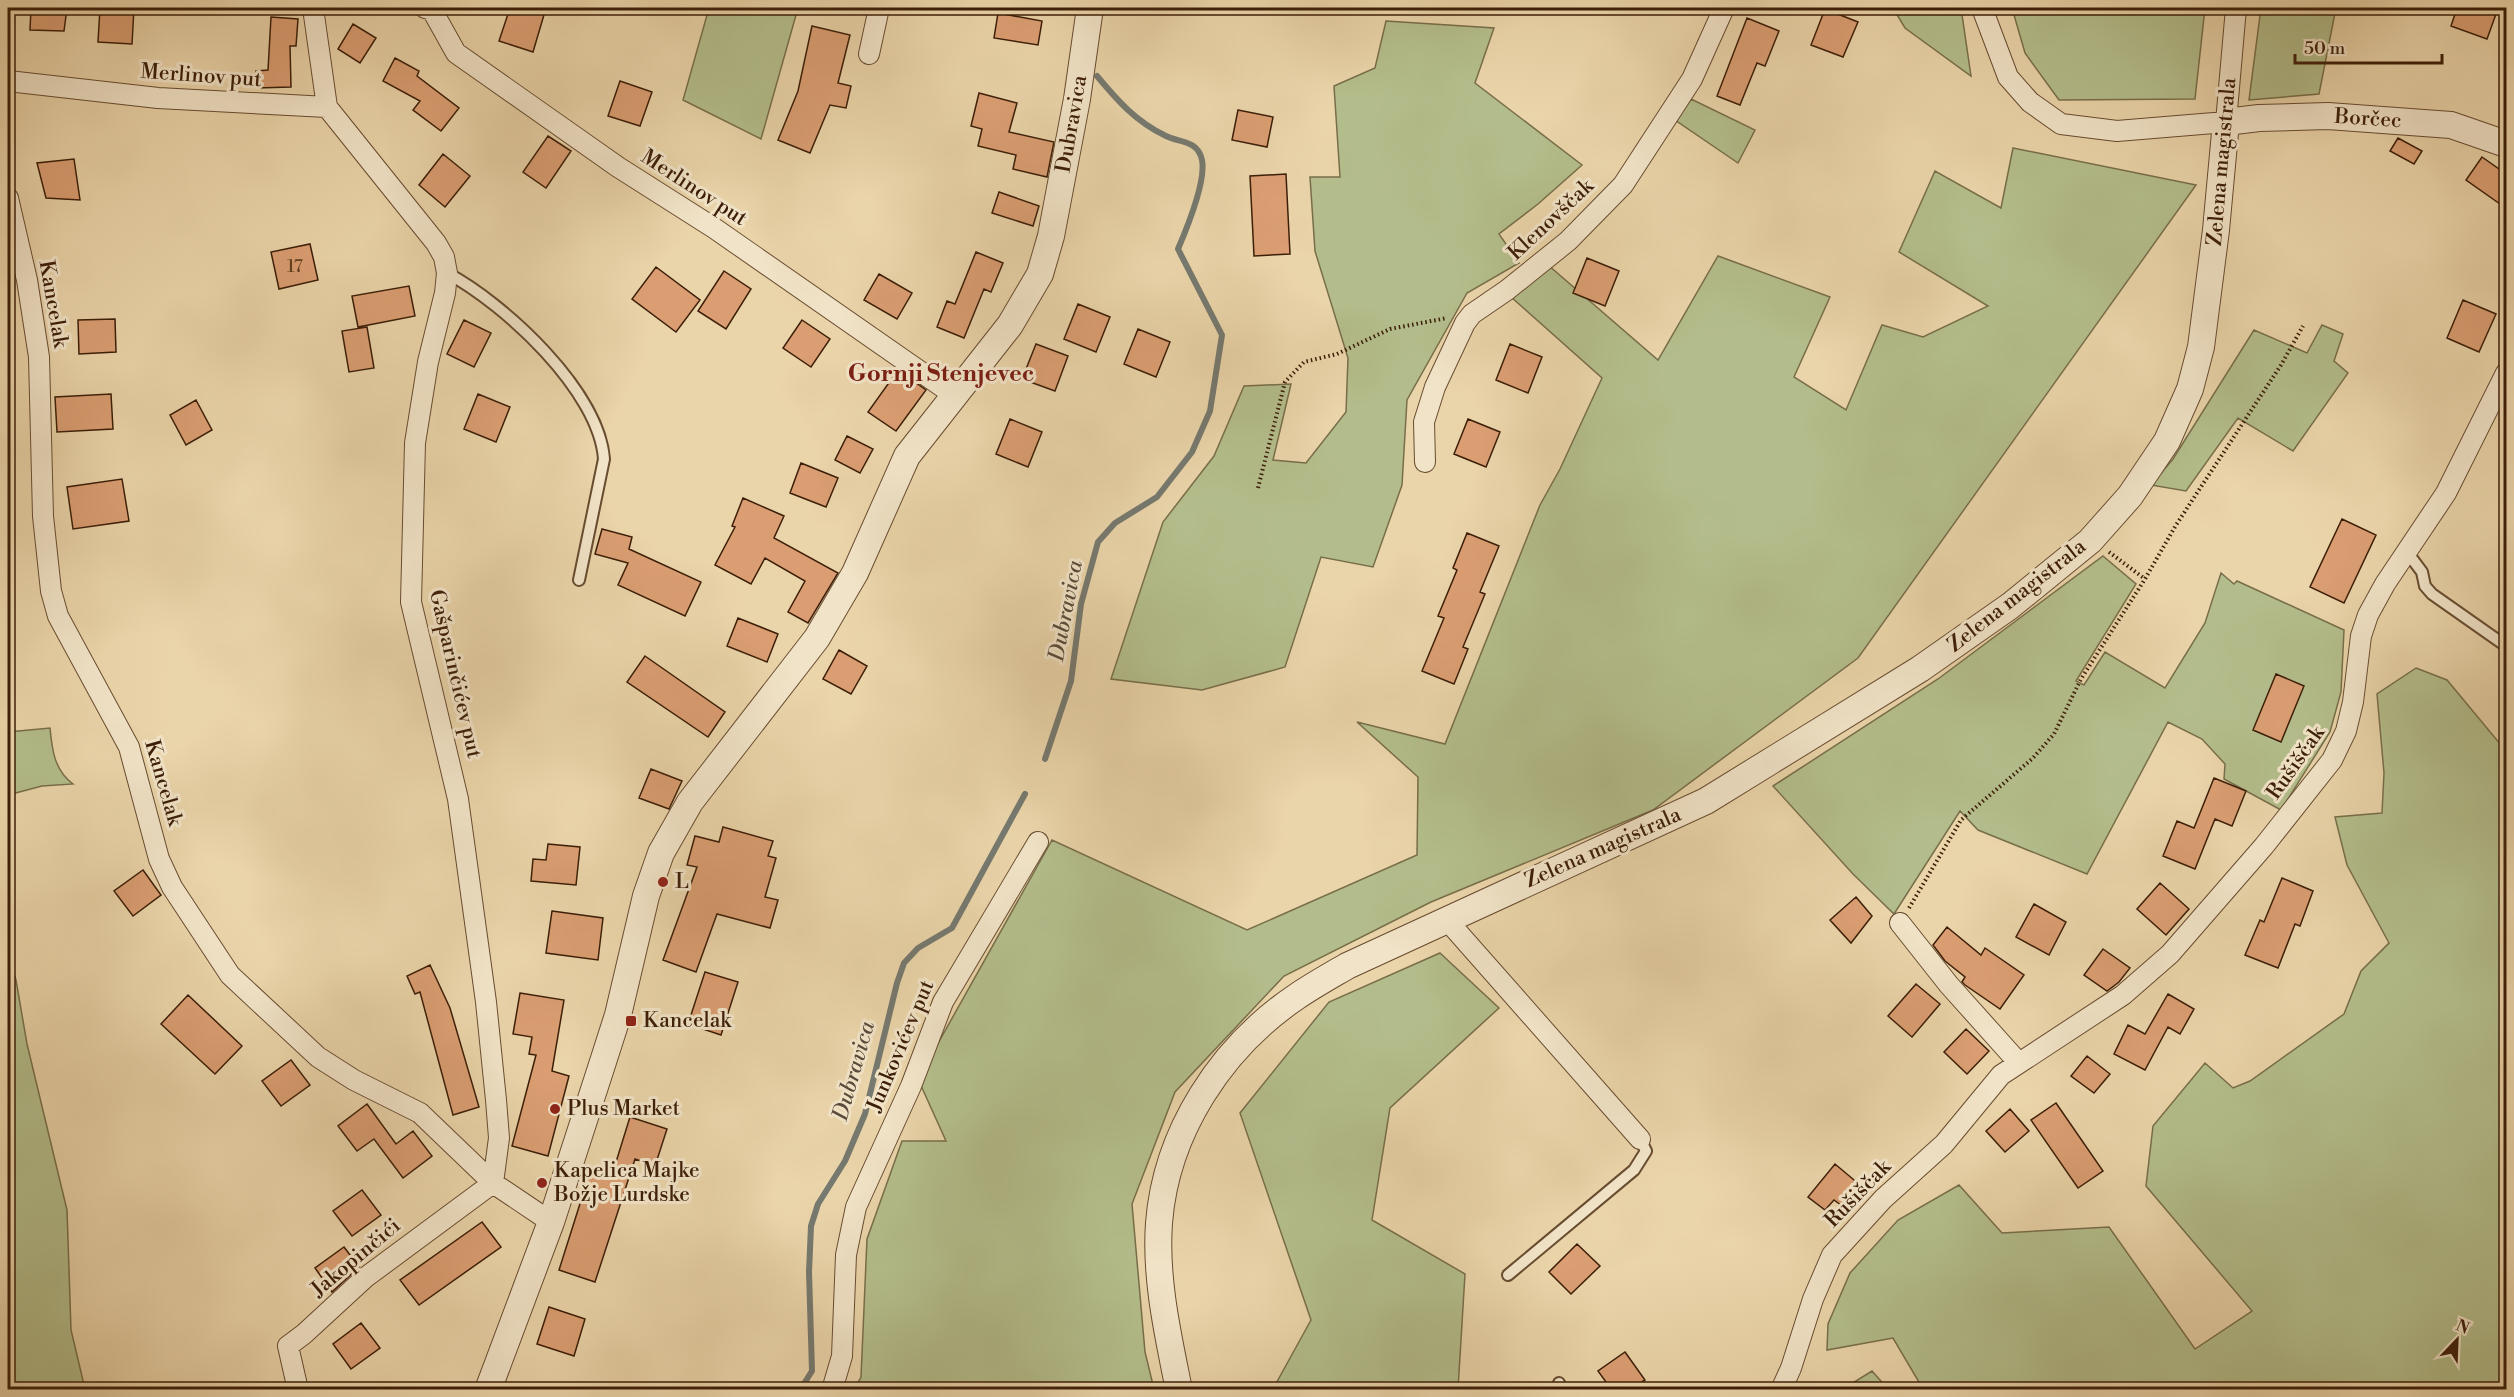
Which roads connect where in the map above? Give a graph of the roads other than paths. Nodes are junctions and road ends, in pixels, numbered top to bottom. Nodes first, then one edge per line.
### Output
1 (313, 8) edge
2 (425, 8) edge
3 (879, 8) edge
4 (1090, 8) edge
5 (1724, 8) edge
6 (1982, 8) edge
7 (2236, 8) edge
8 (869, 54) dead end
9 (8, 81) edge
10 (327, 107) junction
11 (2226, 122) junction
12 (2506, 144) edge
13 (8, 198) edge
14 (447, 273) junction
15 (2506, 373) edge
16 (954, 395) junction
17 (1425, 462) dead end
18 (2407, 552) junction
19 (579, 580) dead end
20 (2506, 646) edge
21 (1038, 842) dead end
22 (1446, 920) junction
23 (1900, 923) dead end
24 (2018, 1062) junction
25 (1640, 1139) joint
26 (493, 1183) junction
27 (551, 1222) junction
28 (1508, 1275) dead end
29 (298, 1389) edge
30 (488, 1389) edge
31 (832, 1389) edge
32 (1179, 1389) edge
33 (1781, 1389) edge

1 - 10 street
2 - 16 street, Merlinov put
3 - 8 street
4 - 16 street, Dubravica
5 - 17 street, Klenovščak
6 - 11 street
7 - 11 street, Zelena magistrala
9 - 10 street, Merlinov put
10 - 14 street, Gašparinčićev put
11 - 12 street, Borčec
11 - 22 street, Zelena magistrala
13 - 26 street, Kancelak
14 - 19 lane
14 - 26 street, Gašparinčićev put
15 - 18 street, Rušiščak
16 - 27 street, Dubravica
18 - 20 lane
18 - 24 street, Rušiščak
21 - 31 street, Junkovićev put
22 - 25 street
22 - 32 street, Zelena magistrala
23 - 24 street
24 - 33 street, Rušiščak
25 - 28 lane
26 - 27 street, Kancelak
26 - 29 street, Jakopinčići
27 - 30 street, Dubravica

